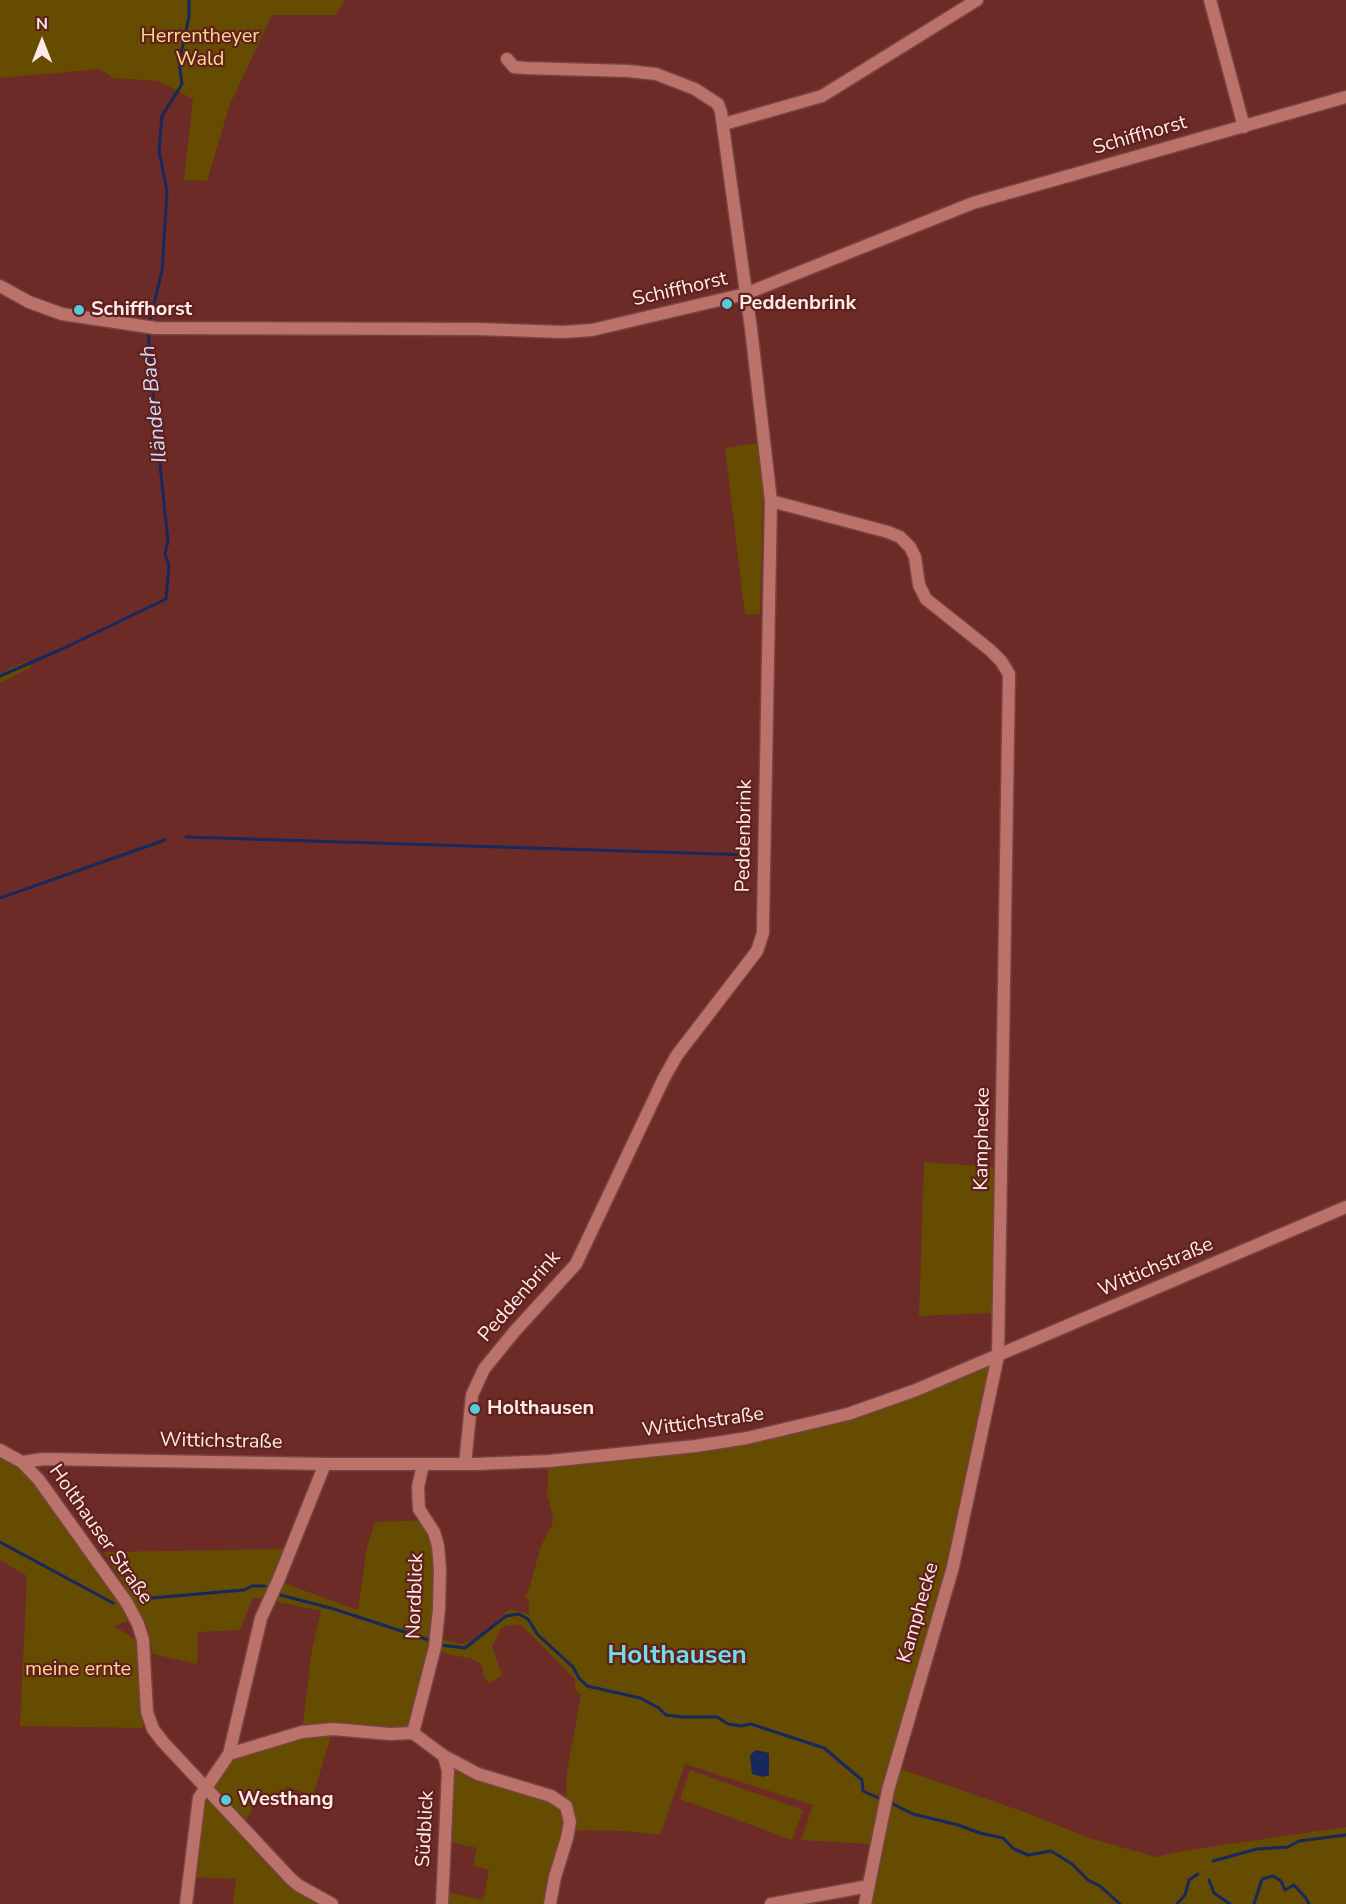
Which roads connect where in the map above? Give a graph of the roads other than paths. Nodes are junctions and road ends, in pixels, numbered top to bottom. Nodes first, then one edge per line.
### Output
1 (977, 0) edge
2 (1210, 0) edge
3 (507, 59) dead end
4 (1346, 98) edge
5 (724, 124) junction
6 (1244, 127) junction
7 (0, 286) edge
8 (745, 294) junction
9 (771, 501) junction
10 (1346, 1207) edge
11 (998, 1356) junction
12 (0, 1450) edge
13 (22, 1462) junction
14 (324, 1464) junction
15 (423, 1464) junction
16 (465, 1464) junction
17 (413, 1733) junction
18 (229, 1754) junction
19 (444, 1756) junction
20 (204, 1787) junction
21 (869, 1886) junction
22 (186, 1904) edge
23 (332, 1904) edge
24 (442, 1904) edge
25 (550, 1904) edge
26 (771, 1904) edge
27 (865, 1904) edge

1 - 5 street
2 - 6 street
3 - 5 street, Peddenbrink
4 - 6 street, Schiffhorst
5 - 8 street, Peddenbrink
6 - 8 street, Schiffhorst
7 - 8 street, Schiffhorst
8 - 9 street, Peddenbrink
9 - 11 street, Kamphecke
9 - 16 street, Peddenbrink
10 - 11 street, Wittichstraße
11 - 16 street, Wittichstraße
11 - 21 street, Kamphecke
12 - 13 street, Holthauser Straße
13 - 14 street, Wittichstraße
13 - 20 street, Holthauser Straße
14 - 15 street, Wittichstraße
14 - 18 street
15 - 16 street, Wittichstraße
15 - 17 street, Nordblick
17 - 18 street
17 - 19 street
18 - 20 street
19 - 24 street, Südblick
19 - 25 street
20 - 22 street
20 - 23 street, Holthauser Straße
21 - 26 street
21 - 27 street, Kamphecke

